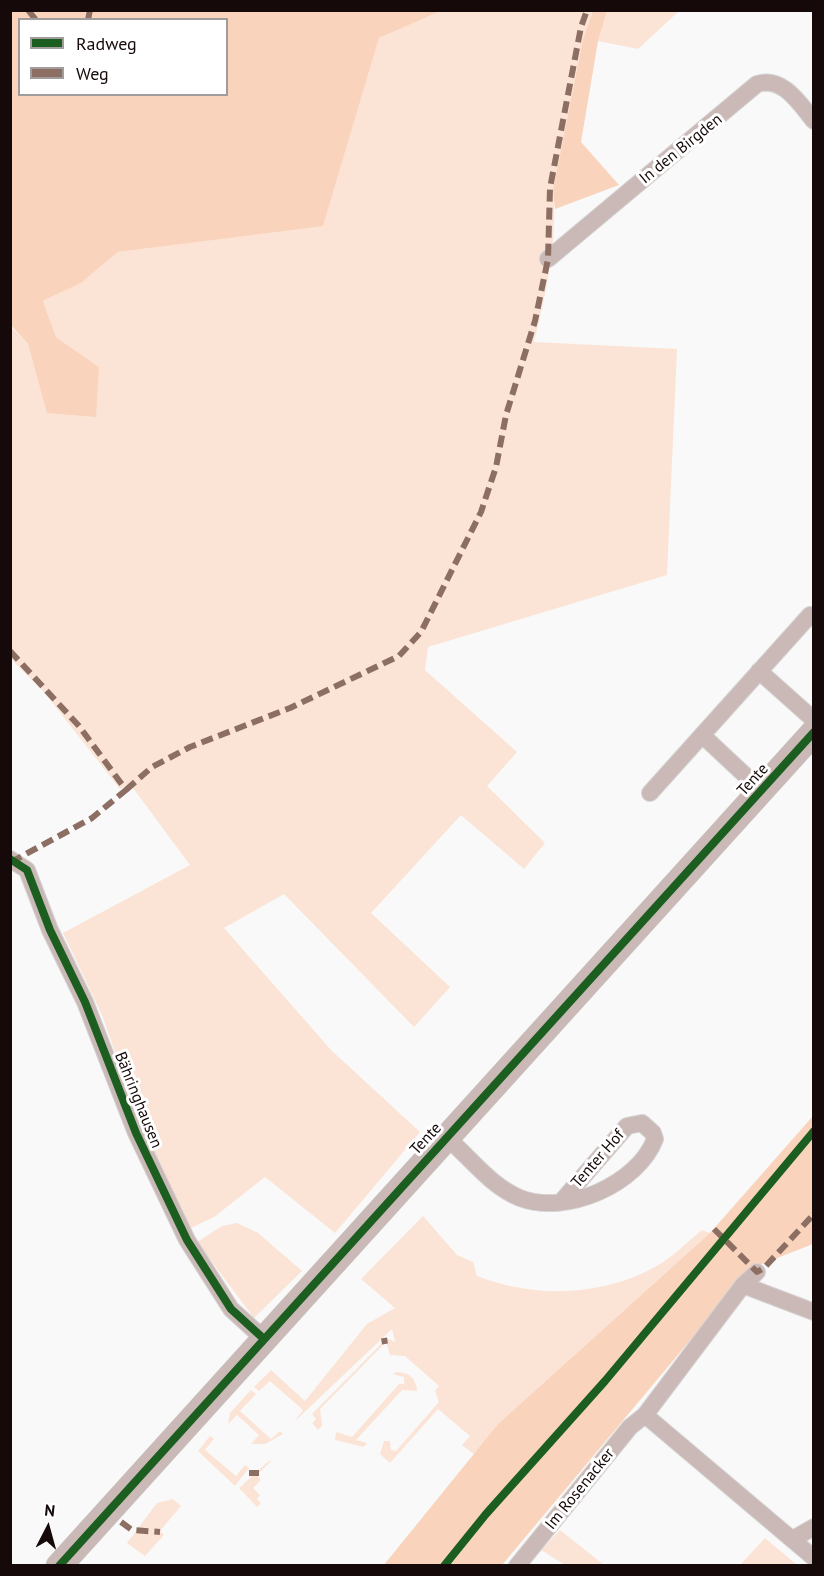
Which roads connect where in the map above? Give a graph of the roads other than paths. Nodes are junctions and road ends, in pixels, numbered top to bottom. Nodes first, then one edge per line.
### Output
1 (813, 121) edge
2 (548, 259) dead end
3 (813, 618) edge
4 (759, 671) junction
5 (813, 720) edge
6 (813, 732) edge
7 (702, 735) junction
8 (762, 791) junction
9 (650, 793) dead end
10 (10, 859) edge
11 (446, 1137) junction
12 (561, 1202) junction
13 (757, 1272) dead end
14 (743, 1285) junction
15 (813, 1312) edge
16 (264, 1339) junction
17 (645, 1414) junction
18 (813, 1527) edge
19 (793, 1539) junction
20 (813, 1558) edge
21 (58, 1566) edge
22 (517, 1566) edge

1 - 2 street, In den Birgden
3 - 4 street
4 - 5 street
4 - 7 street
6 - 8 main road, Tente
7 - 8 street, Tente
7 - 9 street
8 - 11 main road, Tente
10 - 16 street, Bähringhausen
11 - 12 street, Tenter Hof
11 - 16 main road, Tente
12 - 12 street, Tenter Hof
13 - 14 street, Im Rosenacker
14 - 15 street
14 - 17 street, Im Rosenacker
16 - 21 main road, Tente
17 - 19 street
17 - 22 street, Im Rosenacker
18 - 19 street
19 - 20 street

